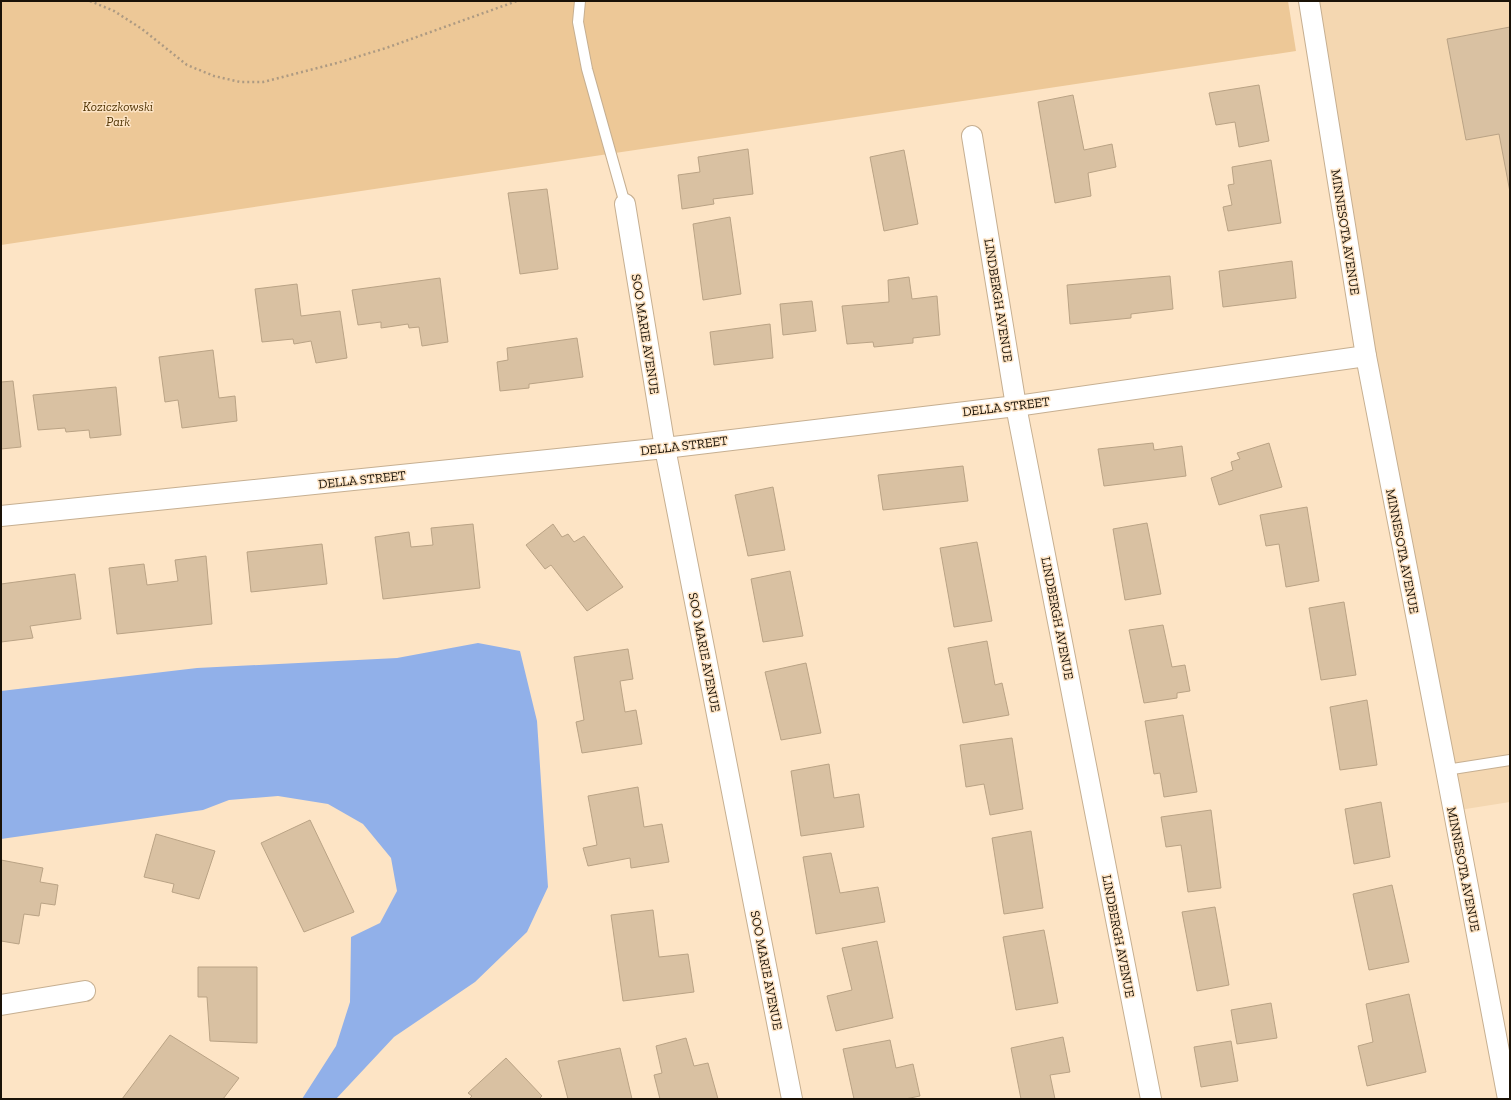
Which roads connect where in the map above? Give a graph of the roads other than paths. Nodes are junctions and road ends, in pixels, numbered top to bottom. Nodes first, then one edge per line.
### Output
1 (580, 1) edge
2 (1309, 1) edge
3 (972, 136) dead end
4 (625, 204) joint
5 (1366, 356) junction
6 (1016, 406) junction
7 (664, 448) junction
8 (1, 516) edge
9 (1510, 760) edge
10 (1446, 770) junction
11 (85, 990) dead end
12 (1, 1005) edge
13 (1506, 1064) edge
14 (792, 1099) edge
15 (1151, 1099) edge
16 (1508, 1099) edge

1 - 4 lane
2 - 5 street, MINNESOTA AVENUE
3 - 6 street, LINDBERGH AVENUE
4 - 7 street, SOO MARIE AVENUE
5 - 6 street, DELLA STREET
5 - 10 street, MINNESOTA AVENUE
6 - 7 street, DELLA STREET
6 - 15 street, LINDBERGH AVENUE
7 - 8 street, DELLA STREET
7 - 14 street, SOO MARIE AVENUE
9 - 10 lane
10 - 13 street, MINNESOTA AVENUE
11 - 12 street
13 - 16 street, MINNESOTA AVENUE

